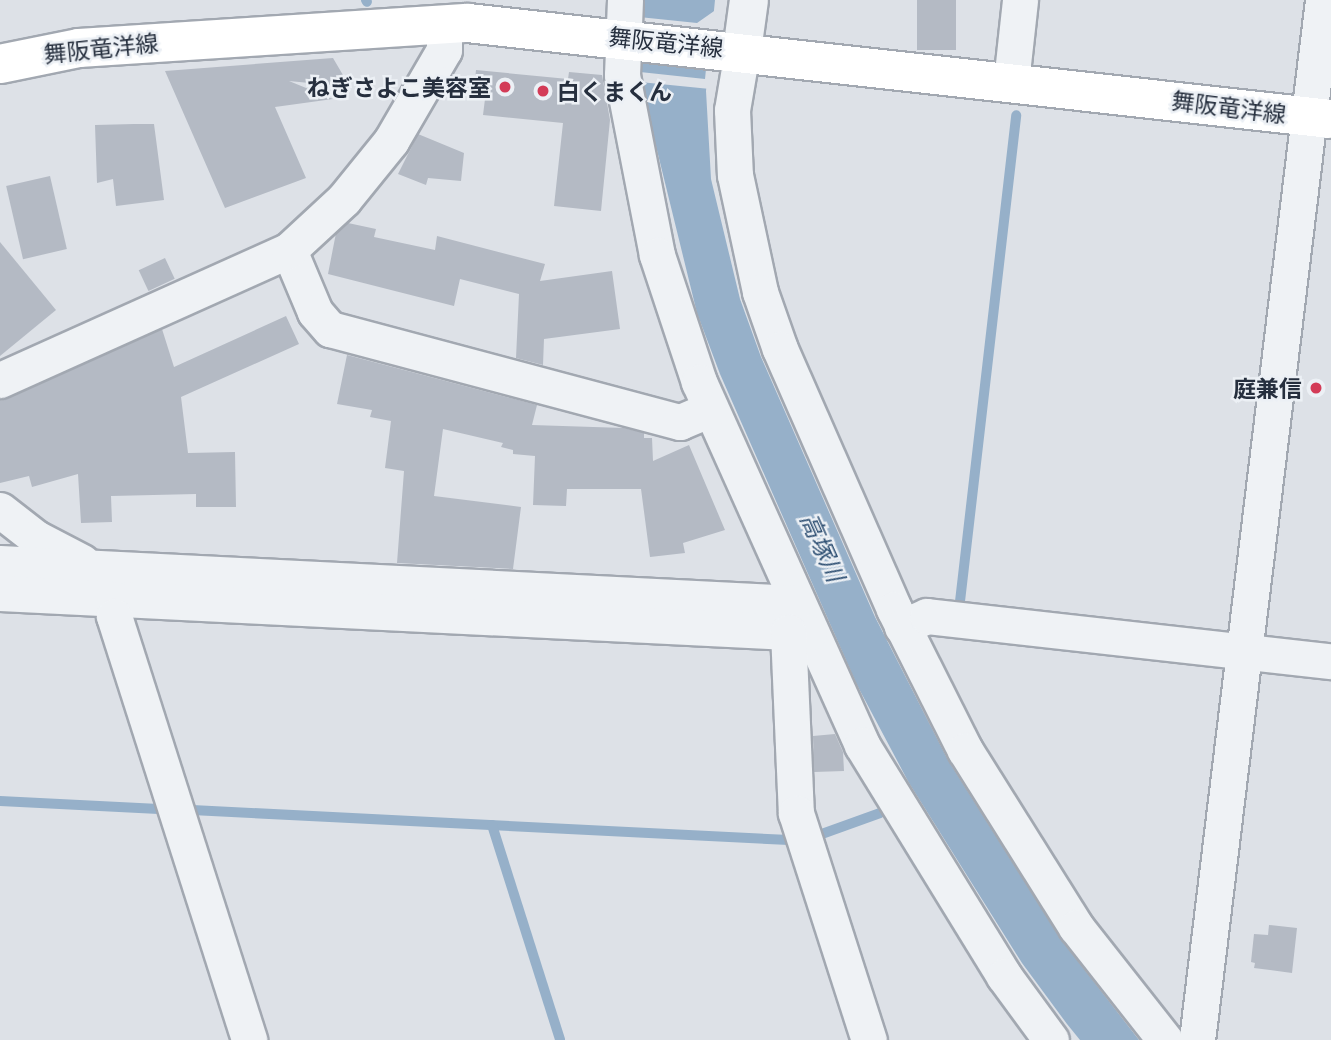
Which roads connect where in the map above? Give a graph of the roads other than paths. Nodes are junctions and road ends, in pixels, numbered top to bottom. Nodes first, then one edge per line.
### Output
1 (625, 0) edge
2 (749, 0) edge
3 (1020, 0) edge
4 (1323, 0) edge
5 (444, 23) junction
6 (631, 39) junction
7 (730, 49) junction
8 (0, 64) edge
9 (1011, 82) junction
10 (1320, 118) edge
11 (289, 250) junction
12 (0, 380) edge
13 (710, 409) junction
14 (0, 510) edge
15 (0, 563) edge
16 (100, 588) junction
17 (0, 593) edge
18 (797, 623) junction
19 (902, 627) junction
20 (1244, 652) junction
21 (1331, 661) edge
22 (249, 1040) edge
23 (869, 1040) edge
24 (1051, 1040) edge
25 (1165, 1040) edge
26 (1197, 1040) edge

1 - 6 street
2 - 7 street
3 - 9 street
4 - 10 street
5 - 6 main road, 舞阪竜洋線
5 - 8 main road, 舞阪竜洋線
5 - 11 street
6 - 7 main road, 舞阪竜洋線
6 - 13 street
7 - 9 main road, 舞阪竜洋線
7 - 19 street
9 - 10 main road, 舞阪竜洋線
10 - 20 street
11 - 12 street
11 - 13 street
13 - 18 street
14 - 16 street
15 - 16 street
16 - 17 street
16 - 18 street
16 - 22 street
18 - 23 street
18 - 24 street
19 - 20 street
19 - 25 street
20 - 21 street
20 - 26 street

